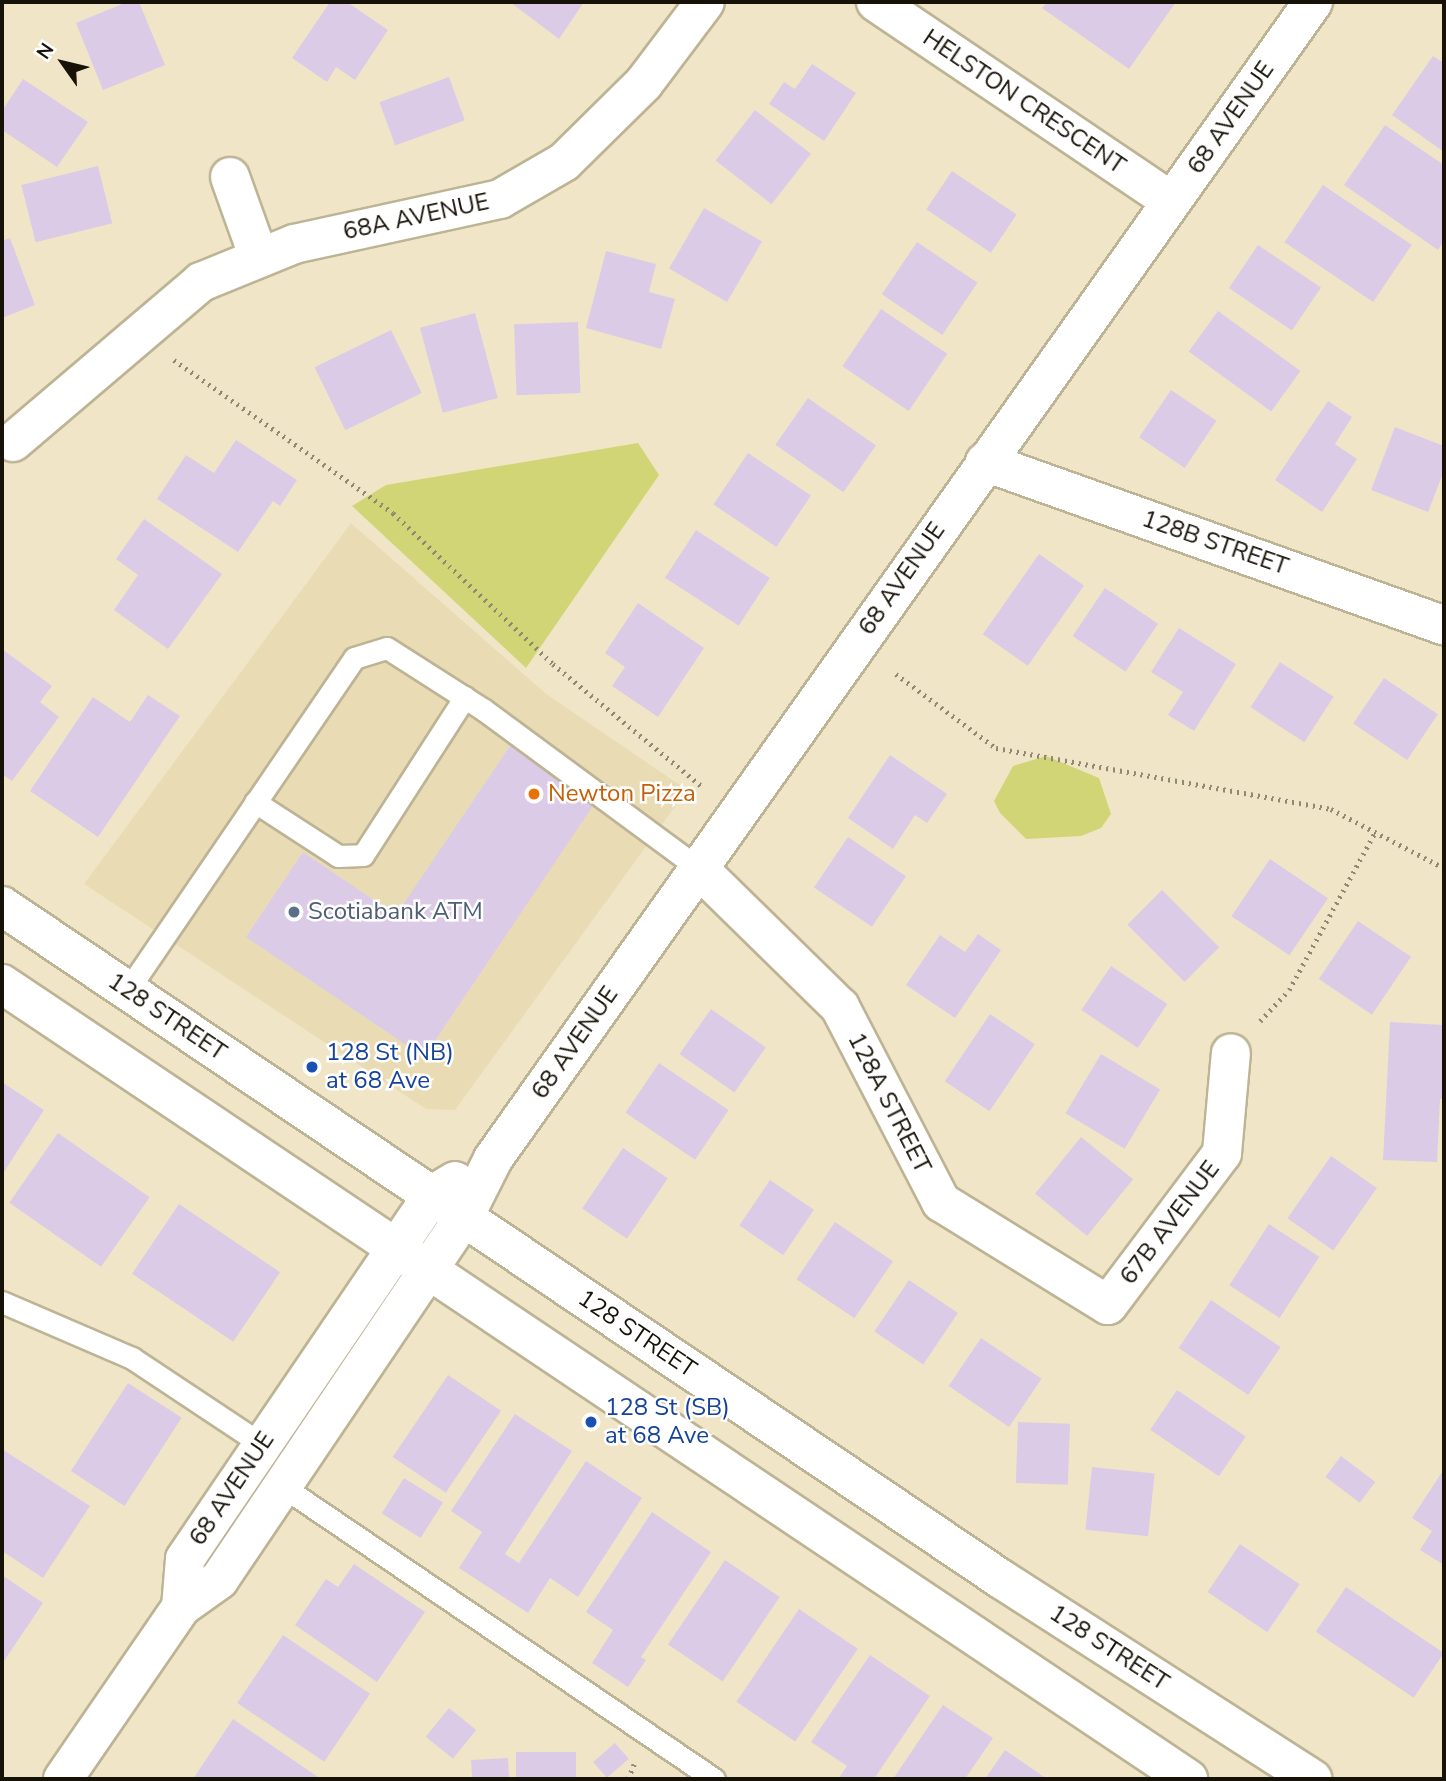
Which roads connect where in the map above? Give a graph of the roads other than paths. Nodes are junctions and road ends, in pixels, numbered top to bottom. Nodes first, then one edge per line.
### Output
1 (705, 2) edge
2 (876, 2) edge
3 (1313, 2) edge
4 (230, 177) dead end
5 (1171, 201) junction
6 (259, 258) junction
7 (7, 444) edge
8 (985, 462) junction
9 (1444, 625) edge
10 (465, 697) junction
11 (255, 802) junction
12 (697, 867) junction
13 (2, 906) edge
14 (2, 984) edge
15 (127, 991) junction
16 (1231, 1053) dead end
17 (493, 1159) junction
18 (432, 1195) junction
19 (464, 1217) junction
20 (396, 1248) junction
21 (429, 1269) junction
22 (2, 1302) edge
23 (1108, 1305) joint
24 (263, 1445) junction
25 (282, 1486) junction
26 (181, 1607) junction
27 (63, 1779) edge
28 (714, 1779) edge
29 (1188, 1779) edge
30 (1311, 1779) edge

1 - 6 street, 68A AVENUE
2 - 5 street, HELSTON CRESCENT
3 - 5 street, 68 AVENUE
4 - 6 street
5 - 8 street, 68 AVENUE
6 - 7 street, 68A AVENUE
8 - 9 street, 128B STREET
8 - 12 street, 68 AVENUE
10 - 11 lane
10 - 11 lane
10 - 12 lane
11 - 15 lane
12 - 17 street, 68 AVENUE
12 - 23 street, 128A STREET
13 - 15 street, 128 STREET
14 - 20 street
15 - 18 street, 128 STREET
16 - 23 street, 67B AVENUE
17 - 18 street, 68 AVENUE
17 - 19 street, 68 AVENUE
18 - 19 street, 128 STREET
18 - 20 street, 68 AVENUE
19 - 21 street, 68 AVENUE
19 - 30 street, 128 STREET
20 - 21 street
20 - 24 street, 68 AVENUE
21 - 25 street, 68 AVENUE
21 - 29 street
22 - 24 lane
24 - 26 street, 68 AVENUE
25 - 26 street, 68 AVENUE
25 - 28 lane
26 - 27 street, 68 AVENUE

